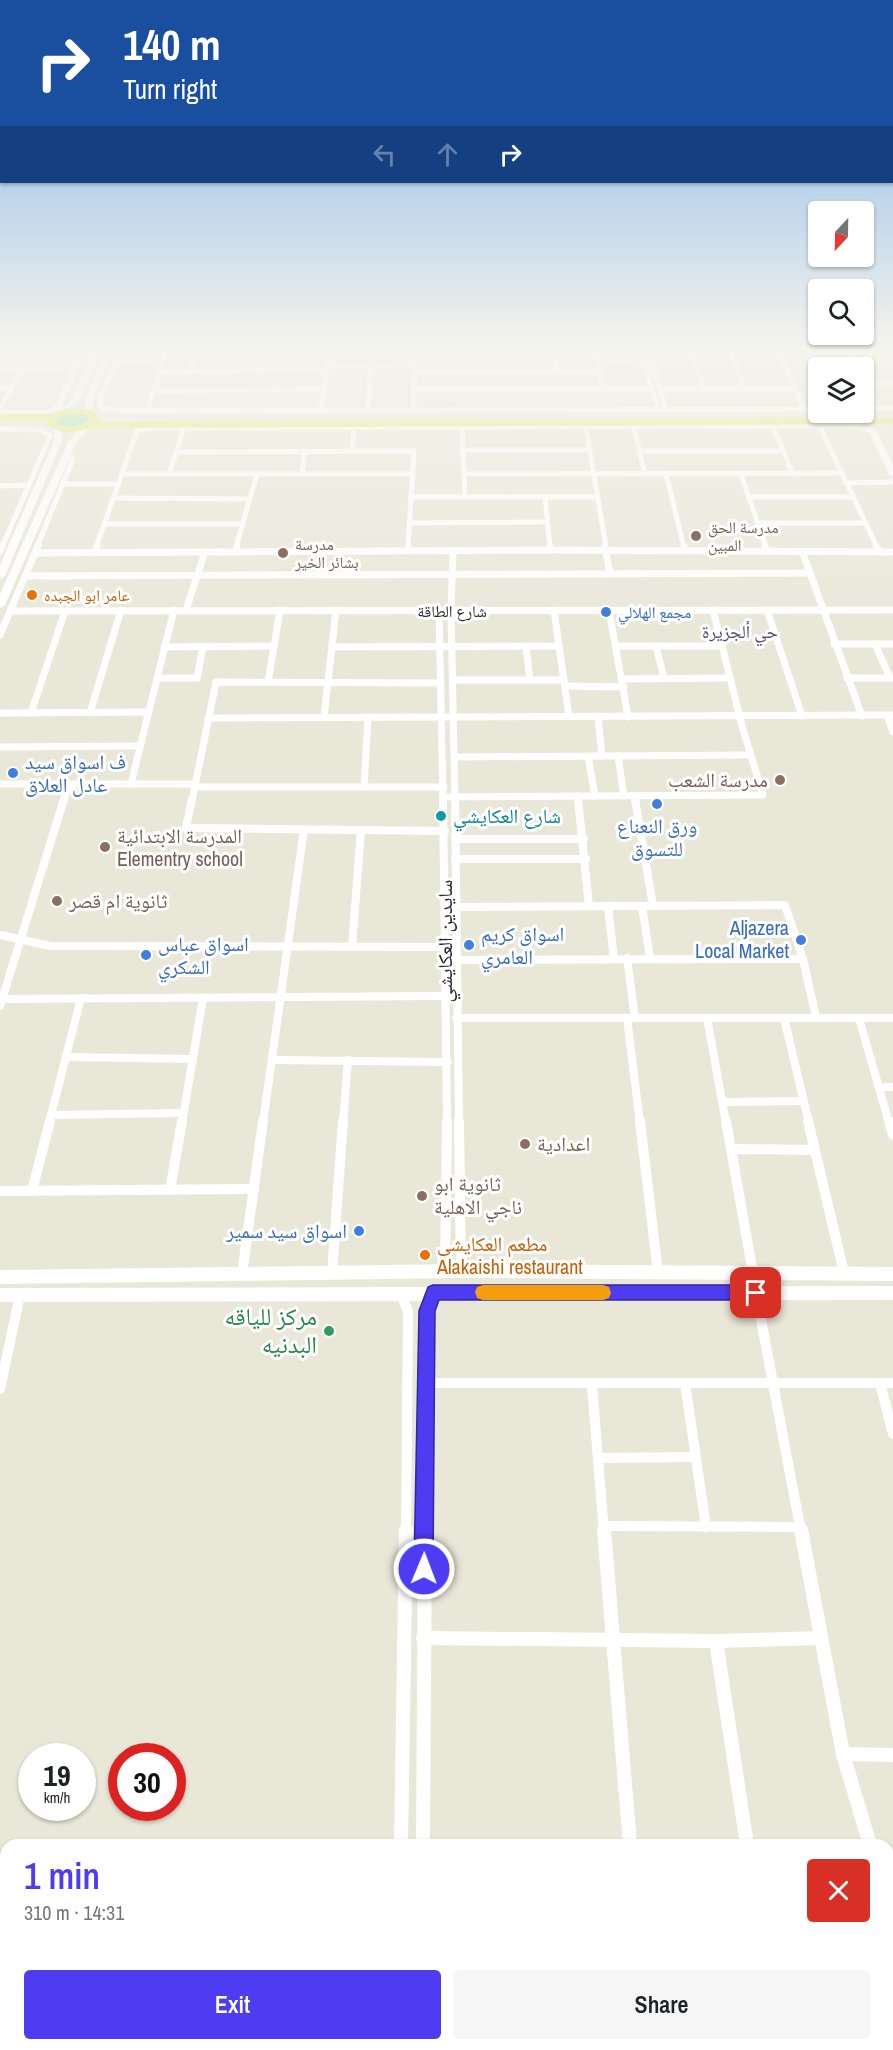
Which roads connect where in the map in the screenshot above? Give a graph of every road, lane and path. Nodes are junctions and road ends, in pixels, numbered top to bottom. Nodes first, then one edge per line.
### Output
1 (58, 441) edge
2 (49, 442) edge
3 (72, 442) edge
4 (133, 442) edge
5 (181, 442) edge
6 (353, 442) edge
7 (462, 442) edge
8 (588, 442) edge
9 (637, 442) edge
10 (779, 442) edge
11 (827, 442) edge
12 (881, 442) edge
13 (882, 442) edge
14 (883, 445) junction
15 (462, 450) junction
16 (590, 450) junction
17 (305, 451) junction
18 (352, 451) junction
19 (639, 451) junction
20 (783, 451) junction
21 (178, 452) junction
22 (66, 454) junction
23 (893, 457) edge
24 (302, 473) junction
25 (841, 473) junction
26 (122, 474) junction
27 (170, 474) junction
28 (257, 474) junction
29 (413, 474) junction
30 (464, 474) junction
31 (593, 474) junction
32 (645, 474) junction
33 (666, 474) junction
34 (741, 474) junction
35 (793, 474) junction
36 (893, 474) edge
37 (893, 482) edge
38 (845, 483) junction
39 (64, 484) junction
40 (118, 484) junction
41 (0, 486) edge
42 (29, 486) junction
43 (750, 496) junction
44 (411, 497) junction
45 (465, 497) junction
46 (545, 497) junction
47 (596, 497) junction
48 (852, 497) junction
49 (115, 498) junction
50 (250, 499) junction
51 (547, 522) junction
52 (24, 523) junction
53 (409, 523) junction
54 (758, 523) junction
55 (866, 523) junction
56 (104, 524) junction
57 (243, 524) junction
58 (35, 525) junction
59 (8, 533) junction
60 (43, 534) junction
61 (550, 550) junction
62 (606, 550) junction
63 (685, 550) junction
64 (0, 551) edge
65 (408, 551) junction
66 (453, 551) junction
67 (767, 551) junction
68 (802, 551) junction
69 (205, 552) junction
70 (235, 552) junction
71 (879, 552) junction
72 (893, 552) edge
73 (34, 553) junction
74 (94, 553) junction
75 (810, 573) junction
76 (453, 574) junction
77 (610, 574) junction
78 (0, 576) edge
79 (25, 576) junction
80 (199, 576) junction
81 (0, 605) edge
82 (121, 610) junction
83 (174, 610) junction
84 (186, 610) junction
85 (280, 610) junction
86 (336, 610) junction
87 (554, 610) junction
88 (609, 610) junction
89 (712, 610) junction
90 (767, 610) junction
91 (825, 610) junction
92 (893, 610) edge
93 (10, 611) junction
94 (65, 611) junction
95 (439, 611) junction
96 (451, 611) junction
97 (0, 633) edge
98 (834, 644) junction
99 (875, 644) junction
100 (893, 644) edge
101 (203, 646) junction
102 (274, 646) junction
103 (559, 646) junction
104 (616, 646) junction
105 (656, 646) junction
106 (722, 646) junction
107 (164, 647) junction
108 (332, 647) junction
109 (441, 647) junction
110 (452, 647) junction
111 (526, 647) junction
112 (157, 678) junction
113 (664, 678) junction
114 (730, 678) junction
115 (848, 678) junction
116 (892, 678) edge
117 (622, 679) junction
118 (454, 680) junction
119 (530, 680) junction
120 (268, 682) junction
121 (328, 682) junction
122 (441, 683) junction
123 (564, 683) junction
124 (624, 687) junction
125 (148, 712) junction
126 (0, 713) edge
127 (31, 713) junction
128 (90, 713) junction
129 (890, 715) edge
130 (741, 716) junction
131 (802, 716) junction
132 (862, 716) junction
133 (324, 717) junction
134 (368, 717) junction
135 (442, 717) junction
136 (454, 717) junction
137 (569, 717) junction
138 (598, 717) junction
139 (628, 717) junction
140 (208, 718) junction
141 (893, 732) edge
142 (141, 746) junction
143 (0, 747) edge
144 (748, 754) junction
145 (588, 756) junction
146 (602, 756) junction
147 (618, 756) junction
148 (454, 757) junction
149 (2, 784) edge
150 (69, 784) junction
151 (131, 784) junction
152 (195, 786) junction
153 (364, 787) junction
154 (444, 792) junction
155 (0, 796) edge
156 (455, 796) junction
157 (578, 796) junction
158 (595, 796) junction
159 (624, 796) junction
160 (634, 796) junction
161 (304, 829) junction
162 (361, 830) junction
163 (445, 831) junction
164 (454, 839) junction
165 (584, 839) junction
166 (586, 858) junction
167 (455, 859) junction
168 (445, 892) junction
169 (455, 892) junction
170 (589, 906) junction
171 (608, 906) junction
172 (642, 906) junction
173 (653, 906) junction
174 (455, 907) junction
175 (0, 935) edge
176 (20, 937) junction
177 (289, 946) junction
178 (352, 947) junction
179 (445, 947) junction
180 (614, 958) junction
181 (627, 958) junction
182 (650, 958) junction
183 (802, 959) junction
184 (445, 960) junction
185 (456, 960) junction
186 (3, 988) edge
187 (446, 996) junction
188 (81, 998) junction
189 (203, 998) junction
190 (281, 998) junction
191 (1, 1002) edge
192 (816, 1017) junction
193 (456, 1018) junction
194 (631, 1018) junction
195 (707, 1018) junction
196 (784, 1018) junction
197 (859, 1018) junction
198 (893, 1018) edge
199 (66, 1057) junction
200 (193, 1059) junction
201 (272, 1060) junction
202 (348, 1060) junction
203 (448, 1062) junction
204 (879, 1087) junction
205 (893, 1087) edge
206 (722, 1101) junction
207 (803, 1101) junction
208 (183, 1113) junction
209 (51, 1115) junction
210 (893, 1135) edge
211 (731, 1149) junction
212 (814, 1150) junction
213 (254, 1189) junction
214 (170, 1190) junction
215 (0, 1191) edge
216 (32, 1191) junction
217 (453, 1271) junction
218 (332, 1273) junction
219 (658, 1273) junction
220 (697, 1273) junction
221 (731, 1273) junction
222 (753, 1273) junction
223 (844, 1273) junction
224 (223, 1274) junction
225 (242, 1274) junction
226 (893, 1274) edge
227 (180, 1275) junction
228 (0, 1277) edge
229 (433, 1292) junction
230 (400, 1293) junction
231 (705, 1293) junction
232 (733, 1293) junction
233 (756, 1293) junction
234 (893, 1293) edge
235 (180, 1294) junction
236 (225, 1294) junction
237 (0, 1295) edge
238 (20, 1295) junction
239 (408, 1311) junction
240 (427, 1311) junction
241 (773, 1382) junction
242 (426, 1383) junction
243 (686, 1383) junction
244 (880, 1383) junction
245 (893, 1383) edge
246 (0, 1385) edge
247 (592, 1386) junction
248 (893, 1434) edge
249 (696, 1457) junction
250 (599, 1458) junction
251 (605, 1526) junction
252 (706, 1527) junction
253 (800, 1527) junction
254 (423, 1638) junction
255 (821, 1638) junction
256 (614, 1640) junction
257 (716, 1641) junction
258 (843, 1754) junction
259 (893, 1755) edge
260 (401, 1839) edge
261 (423, 1839) edge
262 (630, 1839) edge
263 (746, 1839) edge
264 (868, 1839) edge

1 - 52 street
2 - 42 street
3 - 22 street
4 - 26 street
5 - 21 street
6 - 18 street
7 - 15 street
8 - 16 street
9 - 19 street
10 - 20 street
11 - 25 street
12 - 14 street
13 - 14 street
14 - 23 street
14 - 36 street
15 - 16 street
15 - 30 street
16 - 31 street
17 - 18 street
17 - 21 street
17 - 24 street
18 - 29 street
19 - 20 street
19 - 32 street
20 - 35 street
21 - 27 street
22 - 39 street
22 - 58 street
24 - 28 street
24 - 29 street
25 - 35 street
25 - 38 street
26 - 27 street
26 - 40 street
27 - 28 street
28 - 50 street
29 - 44 street
30 - 31 street
30 - 45 street
31 - 32 street
31 - 47 street
32 - 33 street
33 - 34 street
33 - 63 street
34 - 35 street
34 - 43 street
37 - 38 street
38 - 48 street
39 - 40 street
39 - 60 street
40 - 49 street
41 - 42 street
42 - 59 street
43 - 48 street
43 - 54 street
44 - 45 street
44 - 53 street
45 - 46 street
46 - 47 street
46 - 51 street
47 - 62 street
48 - 55 street
49 - 50 street
49 - 56 street
50 - 57 street
51 - 53 street
51 - 61 street
52 - 59 street
52 - 78 street
53 - 65 street
54 - 55 street
54 - 67 street
55 - 71 street
56 - 57 street
56 - 74 street
57 - 70 street
58 - 60 street
58 - 81 street
59 - 64 street
60 - 73 street
61 - 62 street
61 - 66 street
62 - 63 street
62 - 77 street
63 - 67 street
65 - 66 street
65 - 70 street
66 - 76 street, سايدين العكايشي
67 - 68 street
68 - 71 street
68 - 75 street
69 - 70 street
69 - 74 street
69 - 80 street
71 - 72 street
73 - 74 street
73 - 79 street
75 - 77 street
75 - 91 street
76 - 77 street
76 - 80 street
76 - 96 street, سايدين العكايشي
79 - 80 street
79 - 93 street
80 - 84 street
82 - 83 street, شارع الطاقة
82 - 94 street, شارع الطاقة
82 - 128 street
83 - 84 street, شارع الطاقة
83 - 107 street
84 - 85 street, شارع الطاقة
85 - 86 street, شارع الطاقة
85 - 102 street
86 - 95 street, شارع الطاقة
86 - 108 street
87 - 88 street, شارع الطاقة
87 - 96 street, شارع الطاقة
87 - 103 street
88 - 89 street, شارع الطاقة
88 - 104 street
89 - 90 street, شارع الطاقة
89 - 106 street
90 - 91 street, شارع الطاقة
90 - 131 street
91 - 92 street, شارع الطاقة
91 - 98 street
93 - 94 street, شارع الطاقة
93 - 97 street
94 - 127 street
95 - 96 street, شارع الطاقة
95 - 109 street, سايدين العكايشي
96 - 110 street, سايدين العكايشي
98 - 99 street
98 - 115 street
99 - 100 street
99 - 116 street
101 - 102 street
101 - 107 street
101 - 112 street
102 - 120 street
103 - 111 street
103 - 123 street
104 - 105 street
104 - 117 street
105 - 106 street
105 - 113 street
106 - 114 street
107 - 112 street
108 - 109 street
108 - 121 street
109 - 110 street
109 - 122 street, سايدين العكايشي
110 - 111 street
110 - 118 street, سايدين العكايشي
111 - 119 street
112 - 125 street
113 - 114 street
113 - 117 street
114 - 130 street
115 - 116 street
115 - 132 street
117 - 124 street
118 - 119 street
118 - 136 street, سايدين العكايشي
119 - 123 street
120 - 121 street
120 - 140 street
121 - 122 street
121 - 133 street
122 - 135 street, سايدين العكايشي
123 - 124 street
123 - 137 street
124 - 139 street
125 - 128 street
125 - 142 street
126 - 127 street
127 - 128 street
129 - 132 street
129 - 141 street
130 - 131 street
130 - 139 street
130 - 144 street
131 - 132 street
133 - 134 street
133 - 140 street
134 - 135 street
134 - 153 street
135 - 136 street
135 - 154 street, سايدين العكايشي
136 - 137 street
136 - 148 street, سايدين العكايشي
137 - 138 street
138 - 139 street
138 - 146 street
140 - 152 street
142 - 143 street
142 - 151 street
144 - 147 street
144 - 160 street
145 - 146 street
145 - 148 street
145 - 158 street
146 - 147 street
147 - 159 street
148 - 156 street, سايدين العكايشي
149 - 150 street
149 - 155 street
150 - 151 street
150 - 176 street
151 - 152 street
152 - 153 street
152 - 161 street
153 - 154 street
154 - 156 street
154 - 163 street, سايدين العكايشي
156 - 157 street
156 - 164 street, سايدين العكايشي
157 - 158 street
157 - 165 street
158 - 159 street
159 - 160 street
160 - 173 street
161 - 162 street
161 - 177 street
162 - 163 street
162 - 178 street
163 - 168 street, سايدين العكايشي
164 - 165 street
164 - 167 street, سايدين العكايشي
165 - 166 street
166 - 167 street
166 - 170 street
167 - 169 street, سايدين العكايشي
168 - 169 street
168 - 179 street, سايدين العكايشي
169 - 174 street, سايدين العكايشي
170 - 171 street
170 - 174 street
171 - 172 street
171 - 180 street
172 - 173 street
172 - 182 street
173 - 183 street
174 - 185 street, سايدين العكايشي
175 - 176 street
176 - 177 street
176 - 186 street
177 - 178 street
177 - 190 street
178 - 179 street
179 - 184 street, سايدين العكايشي
180 - 181 street
180 - 185 street
181 - 182 street
181 - 194 street
182 - 183 street
183 - 192 street
184 - 185 street
184 - 187 street, سايدين العكايشي
185 - 193 street, سايدين العكايشي
186 - 191 street
187 - 190 street
187 - 203 street, سايدين العكايشي
188 - 189 street
188 - 191 street
188 - 199 street
189 - 190 street
189 - 200 street
190 - 201 street
192 - 196 street
192 - 197 street
193 - 194 street
193 - 217 street, سايدين العكايشي
194 - 195 street
194 - 219 street
195 - 196 street
195 - 206 street
196 - 207 street
197 - 198 street
197 - 204 street
199 - 200 street
199 - 209 street
200 - 208 street
201 - 202 street
201 - 213 street
202 - 203 street
202 - 218 street
203 - 217 street, سايدين العكايشي
204 - 205 street
204 - 210 street
206 - 207 street
206 - 211 street
207 - 212 street
208 - 209 street
208 - 214 street
209 - 216 street
211 - 212 street
211 - 222 street
212 - 223 street
213 - 214 street
213 - 225 street
214 - 216 street
215 - 216 street
217 - 218 street
217 - 219 street
218 - 225 street
219 - 220 street
220 - 221 street
220 - 231 street
221 - 222 street
221 - 232 street
222 - 223 street
223 - 226 street
224 - 225 street
224 - 227 street
224 - 236 street
227 - 228 street
227 - 235 street
229 - 230 street
229 - 231 street
229 - 240 street
230 - 236 street
230 - 239 street
231 - 232 street
232 - 233 street
233 - 234 street
233 - 241 street
235 - 236 street
235 - 238 street
237 - 238 street
238 - 246 street
239 - 240 street
239 - 260 street
240 - 242 street
241 - 243 street
241 - 244 street
241 - 253 street
242 - 247 street
242 - 254 street
243 - 247 street
243 - 249 street
244 - 245 street
244 - 248 street
247 - 250 street
249 - 250 street
249 - 252 street
250 - 251 street
251 - 252 street
251 - 256 street
252 - 253 street
253 - 255 street
254 - 256 street
254 - 261 street
255 - 257 street
255 - 258 street
256 - 257 street
256 - 262 street
257 - 263 street
258 - 259 street
258 - 264 street

